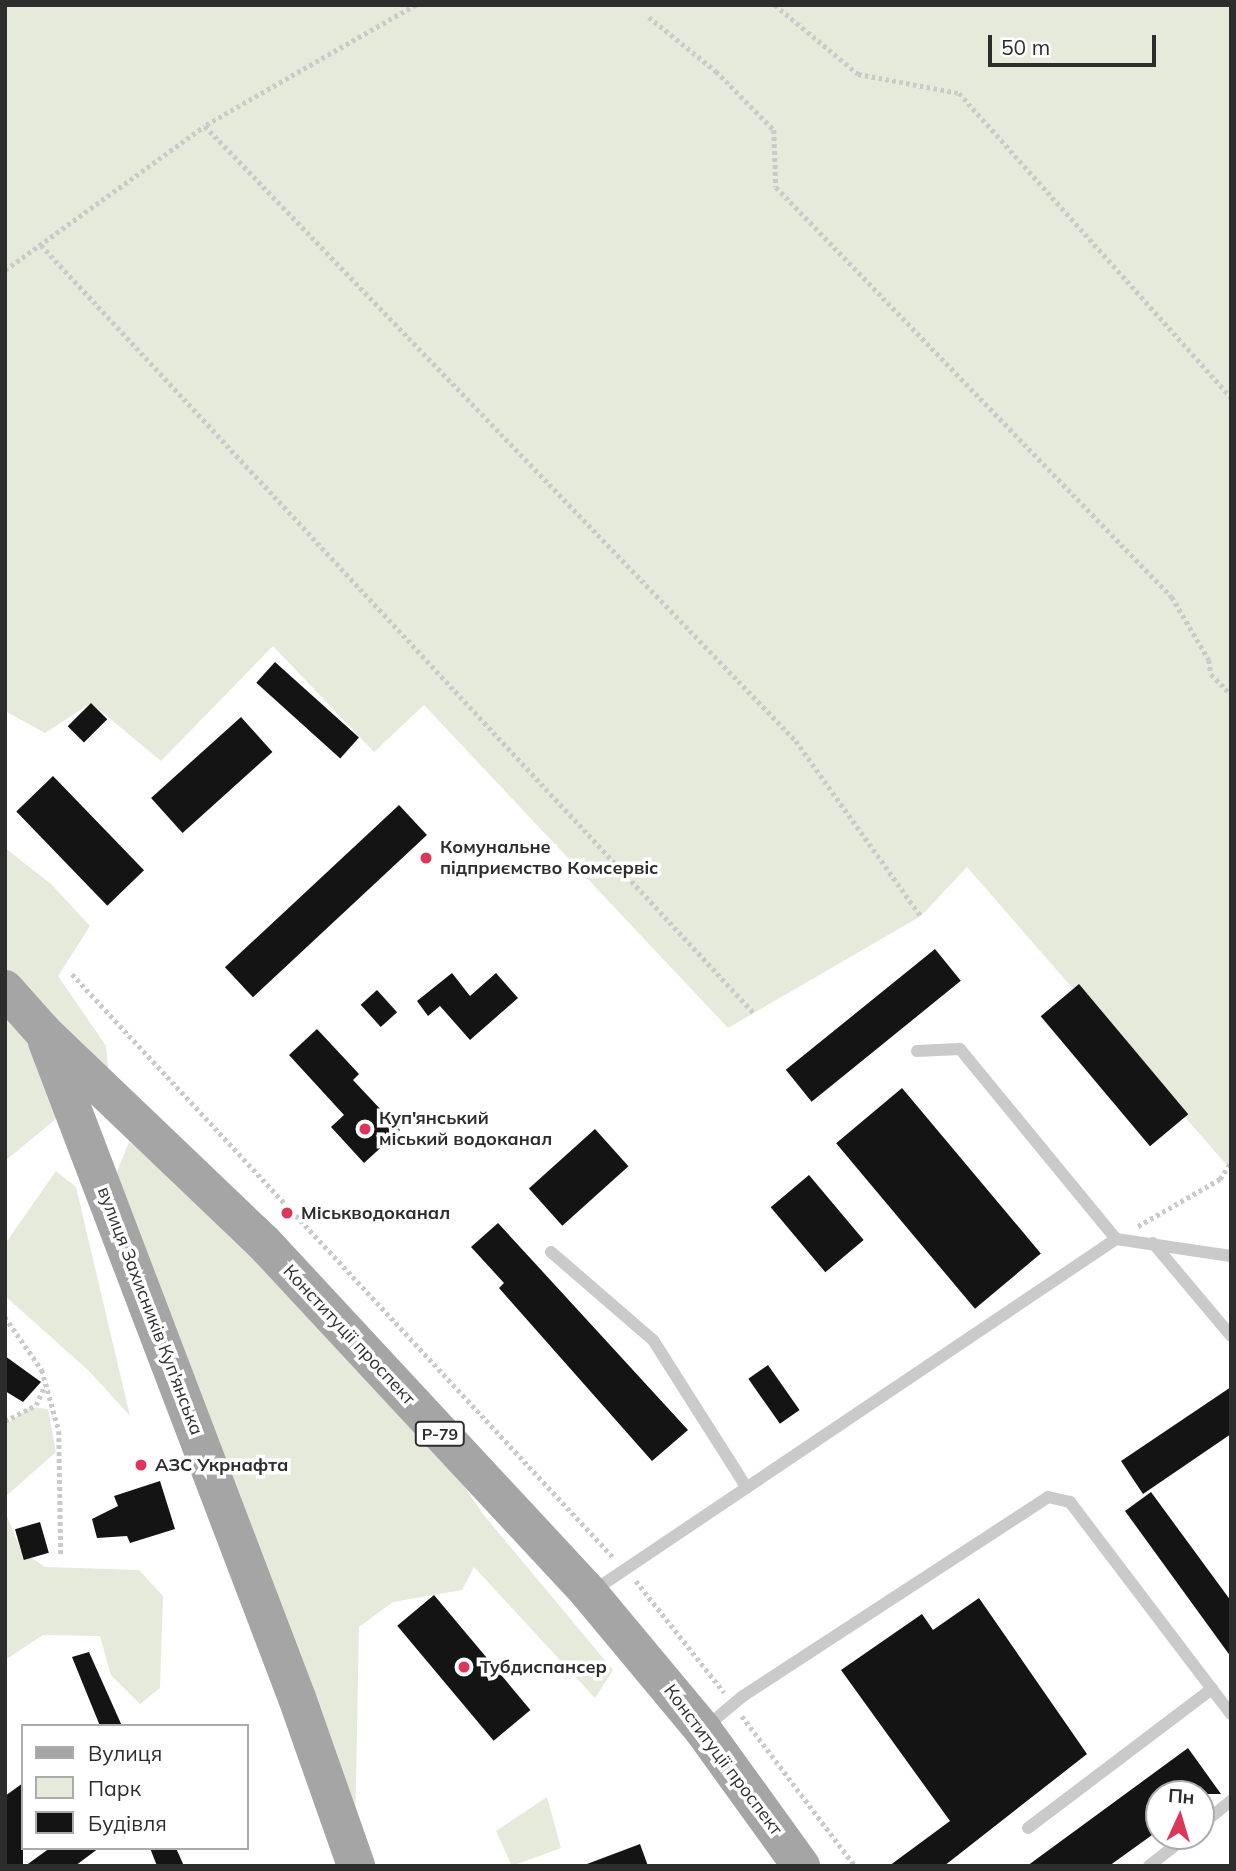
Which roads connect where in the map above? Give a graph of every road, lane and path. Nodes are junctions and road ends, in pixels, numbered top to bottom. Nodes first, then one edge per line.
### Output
1 (416, 5) edge
2 (775, 5) edge
3 (649, 17) dead end
4 (205, 126) junction
5 (41, 244) junction
6 (5, 270) edge
7 (1231, 397) edge
8 (1231, 695) edge
9 (921, 916) dead end
10 (72, 974) dead end
11 (5, 989) edge
12 (754, 1013) dead end
13 (44, 1033) junction
14 (916, 1051) dead end
15 (1231, 1162) edge
16 (1116, 1239) junction
17 (1153, 1243) junction
18 (551, 1252) dead end
19 (1231, 1256) edge
20 (5, 1317) edge
21 (1231, 1336) edge
22 (42, 1370) junction
23 (5, 1421) edge
24 (747, 1488) junction
25 (61, 1553) dead end
26 (625, 1570) junction
27 (589, 1593) junction
28 (1212, 1689) junction
29 (733, 1704) junction
30 (1231, 1714) edge
31 (703, 1730) junction
32 (1231, 1801) edge
33 (1215, 1814) edge
34 (1028, 1828) dead end
35 (1169, 1850) edge
36 (356, 1866) edge
37 (801, 1866) edge
38 (855, 1866) edge
39 (1149, 1866) edge

1 - 4 path
2 - 7 path
3 - 8 path
4 - 5 path
4 - 9 path
5 - 6 path
5 - 12 path
10 - 26 path
11 - 13 main road, Конституції проспект / Р-79
13 - 27 main road, Конституції проспект / Р-79
13 - 36 main road, вулиця Захисників Куп'янська / Р-79
14 - 16 lane
15 - 16 path
16 - 17 lane
16 - 24 lane
17 - 19 lane
17 - 21 lane
18 - 24 lane
20 - 22 path
22 - 23 path
22 - 25 path
24 - 26 lane
26 - 27 lane
26 - 29 path
27 - 31 main road, Конституції проспект / Р-79
28 - 29 lane
28 - 30 lane
28 - 34 lane
29 - 31 lane
29 - 38 path
31 - 37 main road, Конституції проспект / Р-79
32 - 33 lane
35 - 39 lane

